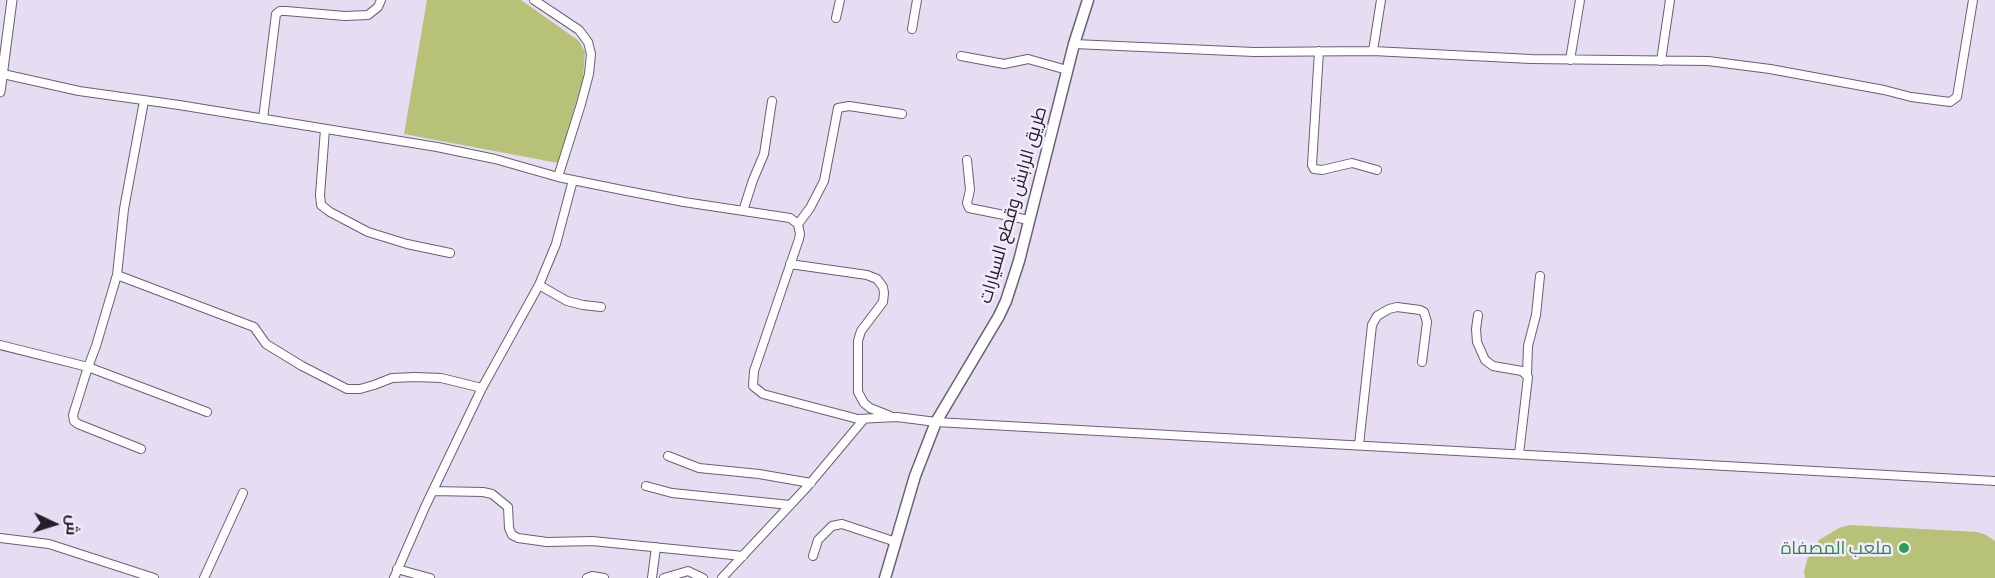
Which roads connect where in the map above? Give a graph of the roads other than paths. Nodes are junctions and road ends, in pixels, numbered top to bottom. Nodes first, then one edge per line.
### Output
1 (12, 0) edge
2 (381, 0) edge
3 (534, 0) edge
4 (840, 0) edge
5 (917, 0) edge
6 (1088, 0) edge
7 (1381, 0) edge
8 (1580, 0) edge
9 (1670, 0) edge
10 (1973, 0) edge
11 (836, 18) dead end
12 (912, 29) dead end
13 (1074, 44) junction
14 (3, 47) edge
15 (1319, 51) junction
16 (1373, 51) junction
17 (962, 56) dead end
18 (1570, 60) junction
19 (1662, 61) junction
20 (1067, 70) junction
21 (3, 74) junction
22 (0, 92) edge
23 (144, 101) junction
24 (772, 101) dead end
25 (903, 114) dead end
26 (263, 119) junction
27 (325, 129) junction
28 (967, 160) dead end
29 (1377, 170) dead end
30 (558, 177) junction
31 (573, 180) junction
32 (743, 211) junction
33 (1029, 220) junction
34 (798, 224) junction
35 (450, 254) dead end
36 (790, 264) junction
37 (117, 275) junction
38 (1540, 276) dead end
39 (538, 285) junction
40 (601, 307) dead end
41 (1478, 315) dead end
42 (0, 345) edge
43 (1422, 362) dead end
44 (88, 367) junction
45 (1527, 375) junction
46 (482, 388) junction
47 (207, 412) dead end
48 (892, 417) junction
49 (864, 419) junction
50 (936, 422) junction
51 (1359, 445) junction
52 (141, 449) dead end
53 (1519, 454) junction
54 (669, 456) dead end
55 (1995, 481) edge
56 (811, 483) junction
57 (646, 486) dead end
58 (433, 491) junction
59 (243, 493) dead end
60 (790, 505) junction
61 (0, 538) edge
62 (896, 542) junction
63 (656, 548) junction
64 (742, 556) junction
65 (813, 556) dead end
66 (397, 569) junction
67 (154, 578) edge
68 (204, 578) edge
69 (394, 578) edge
70 (430, 578) edge
71 (586, 578) edge
72 (604, 578) edge
73 (652, 578) edge
74 (664, 578) edge
75 (703, 578) edge
76 (722, 578) edge
77 (885, 578) edge

1 - 14 street
2 - 26 street
3 - 30 street
4 - 11 street
5 - 12 street
6 - 13 main road, طريق الرابش وقطع السيارات
7 - 16 street
8 - 18 street
9 - 19 street
10 - 19 street
13 - 15 street
13 - 20 main road, طريق الرابش وقطع السيارات
14 - 21 street
15 - 16 street
15 - 29 street
16 - 18 street
17 - 20 street
18 - 19 street
20 - 33 main road, طريق الرابش وقطع السيارات
21 - 22 street
21 - 23 street
23 - 26 street
23 - 37 street
24 - 32 street
25 - 34 street
26 - 27 street
27 - 30 street
27 - 35 street
28 - 33 street
30 - 31 street
31 - 32 street
31 - 39 street
32 - 34 street
33 - 50 main road, طريق الرابش وقطع السيارات
34 - 36 street
36 - 48 street
36 - 49 street
37 - 44 street
37 - 46 street
38 - 45 street
39 - 40 street
39 - 46 street
41 - 45 street
42 - 44 street
43 - 51 street
44 - 47 street
44 - 52 street
45 - 53 street
46 - 58 street
48 - 49 street
48 - 50 street
49 - 56 street
50 - 51 street
50 - 62 main road, طريق الرابش وقطع السيارات
51 - 53 street
53 - 55 street
54 - 56 street
56 - 60 street
57 - 60 street
58 - 63 street
58 - 66 street
59 - 68 street
60 - 64 street
61 - 67 street
62 - 65 street
62 - 77 main road, طريق الرابش وقطع السيارات
63 - 64 street
63 - 73 street
64 - 76 street
66 - 69 street
66 - 70 street
71 - 72 street
74 - 75 street

